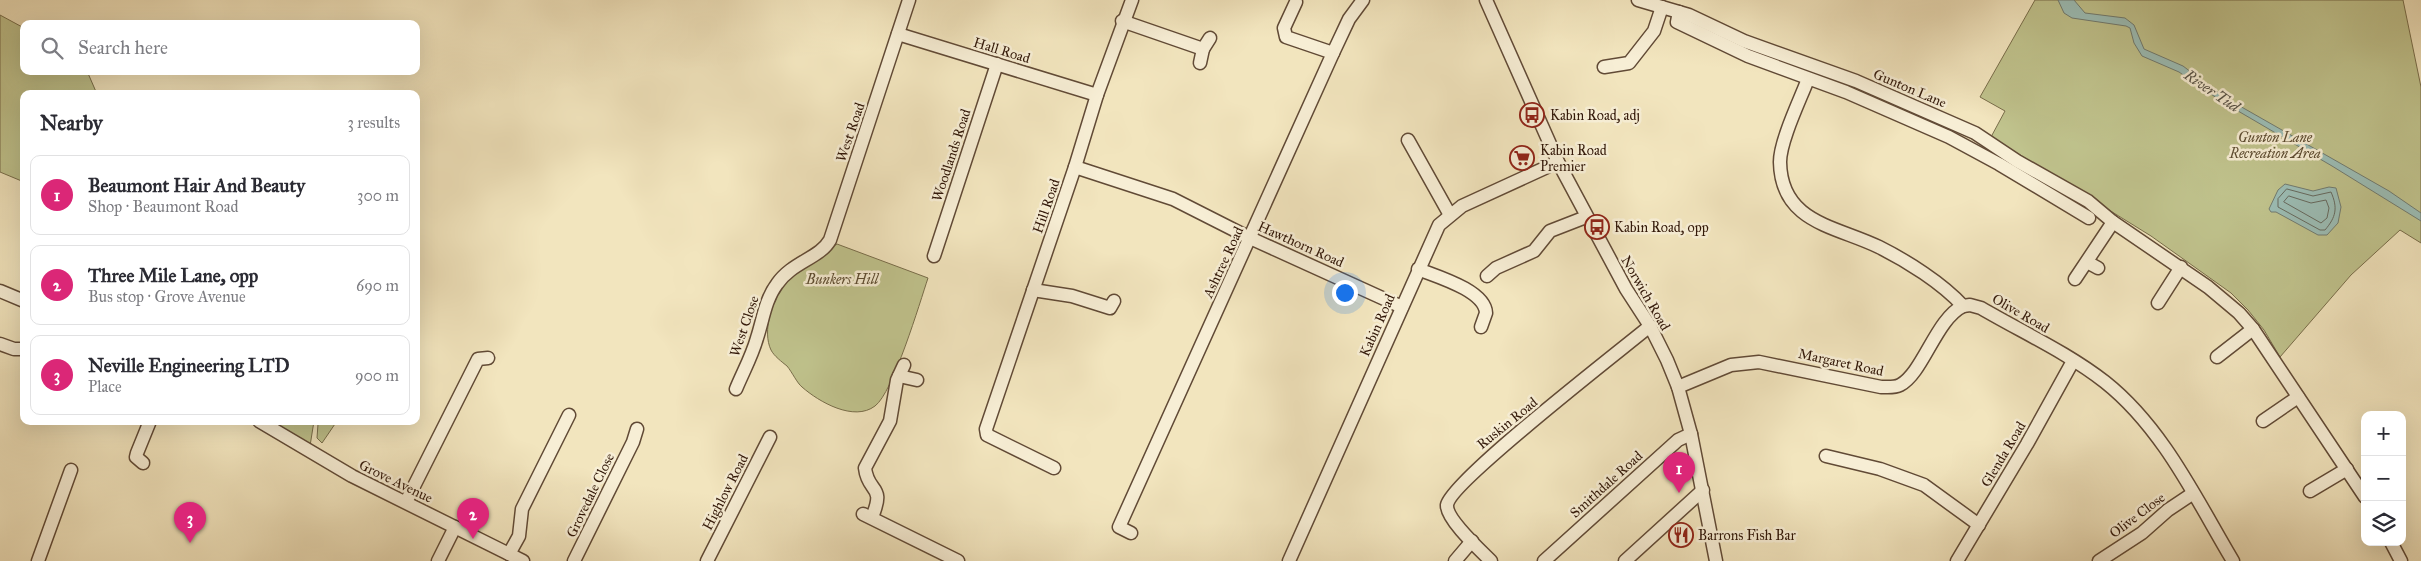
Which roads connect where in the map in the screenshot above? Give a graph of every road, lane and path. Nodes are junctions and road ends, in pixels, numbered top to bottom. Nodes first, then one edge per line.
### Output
1 (909, 0) edge
2 (1132, 0) edge
3 (1363, 0) edge
4 (1486, 0) edge
5 (1638, 0) edge
6 (1296, 2) dead end
7 (1662, 7) junction
8 (1679, 12) junction
9 (1122, 21) junction
10 (898, 34) junction
11 (1333, 53) junction
12 (1200, 63) dead end
13 (997, 64) junction
14 (1604, 67) dead end
15 (1808, 79) junction
16 (1097, 95) junction
17 (1408, 140) dead end
18 (1558, 162) junction
19 (1075, 168) junction
20 (1450, 215) junction
21 (1586, 216) junction
22 (2089, 218) dead end
23 (2113, 222) junction
24 (1250, 238) junction
25 (830, 240) joint
26 (934, 256) dead end
27 (2087, 262) junction
28 (2181, 267) junction
29 (2098, 268) dead end
30 (1418, 269) junction
31 (1487, 276) dead end
32 (2075, 279) dead end
33 (1033, 290) junction
34 (0, 291) edge
35 (20, 299) edge
36 (1114, 300) dead end
37 (1480, 300) junction
38 (2158, 303) dead end
39 (1497, 306) dead end
40 (1963, 306) junction
41 (1402, 307) junction
42 (1650, 326) junction
43 (1481, 327) dead end
44 (2253, 329) junction
45 (0, 344) edge
46 (20, 349) edge
47 (2217, 357) dead end
48 (488, 358) dead end
49 (2073, 361) junction
50 (917, 380) dead end
51 (1678, 387) junction
52 (736, 389) dead end
53 (2298, 397) junction
54 (569, 415) dead end
55 (2263, 421) dead end
56 (148, 425) edge
57 (266, 425) edge
58 (637, 429) dead end
59 (1691, 434) junction
60 (770, 437) dead end
61 (143, 463) dead end
62 (1048, 469) dead end
63 (2347, 469) junction
64 (71, 470) dead end
65 (1836, 472) dead end
66 (1703, 490) junction
67 (2310, 490) dead end
68 (2361, 491) edge
69 (2192, 494) junction
70 (406, 502) junction
71 (1979, 525) junction
72 (456, 527) junction
73 (1131, 533) dead end
74 (1472, 541) junction
75 (2394, 546) edge
76 (510, 554) junction
77 (38, 561) edge
78 (438, 561) edge
79 (523, 561) edge
80 (574, 561) edge
81 (707, 561) edge
82 (958, 561) edge
83 (1289, 561) edge
84 (1456, 561) edge
85 (1491, 561) edge
86 (1544, 561) edge
87 (1625, 561) edge
88 (1716, 561) edge
89 (1956, 561) edge
90 (2099, 561) edge
91 (2233, 561) edge
92 (2402, 561) edge

1 - 10 street, West Road
2 - 9 street, Hill Road
3 - 11 street, Ashtree Road
4 - 18 street, Norwich Road
5 - 7 street, Gunton Lane
6 - 11 street
7 - 8 street, Gunton Lane
7 - 14 street
8 - 15 street, Gunton Lane
8 - 23 street, Gunton Lane
9 - 12 street
9 - 16 street, Hill Road
10 - 13 street, Hall Road
10 - 25 street, West Road
11 - 24 street, Ashtree Road
13 - 16 street, Hall Road
13 - 26 street, Woodlands Road
15 - 22 street, Gunton Lane
15 - 40 street
16 - 19 street, Hill Road
17 - 20 street
18 - 20 street, Kabin Road
18 - 21 street, Norwich Road
19 - 24 street, Hawthorn Road
19 - 33 street, Hill Road
20 - 30 street, Kabin Road
21 - 31 street
21 - 42 street, Norwich Road
23 - 27 street
23 - 28 street, Gunton Lane
24 - 41 street, Hawthorn Road
24 - 73 street, Ashtree Road
25 - 52 street, West Close
27 - 29 street
27 - 32 street
28 - 38 street
28 - 44 street, Gunton Lane
30 - 37 street
30 - 41 street, Kabin Road
33 - 36 street
33 - 62 street, Hill Road
34 - 35 street
37 - 39 street
37 - 43 street
40 - 49 street, Olive Road
40 - 51 street, Margaret Road
41 - 83 street, Kabin Road
42 - 51 street, Norwich Road
42 - 74 street, Ruskin Road
44 - 47 street
44 - 53 street, Gunton Lane
45 - 46 street
48 - 70 street
49 - 69 street, Olive Road
49 - 71 street, Glenda Road
50 - 82 street
51 - 59 street, Norwich Road
53 - 55 street
53 - 63 street, Gunton Lane
54 - 76 street
56 - 61 street
57 - 70 street, Grove Avenue
58 - 80 street, Grovedale Close
59 - 66 street, Norwich Road
59 - 86 street, Smithdale Road
60 - 81 street, Highlow Road
63 - 67 street
63 - 68 street, Gunton Lane
64 - 77 street
65 - 71 street
66 - 87 street
66 - 88 street, Norwich Road
69 - 90 street, Olive Close
69 - 91 street, Olive Road
70 - 72 street, Grove Avenue
71 - 89 street, Glenda Road
72 - 76 street, Grove Avenue
72 - 78 street
74 - 84 street
74 - 85 street
75 - 92 street
76 - 79 street, Grove Avenue

